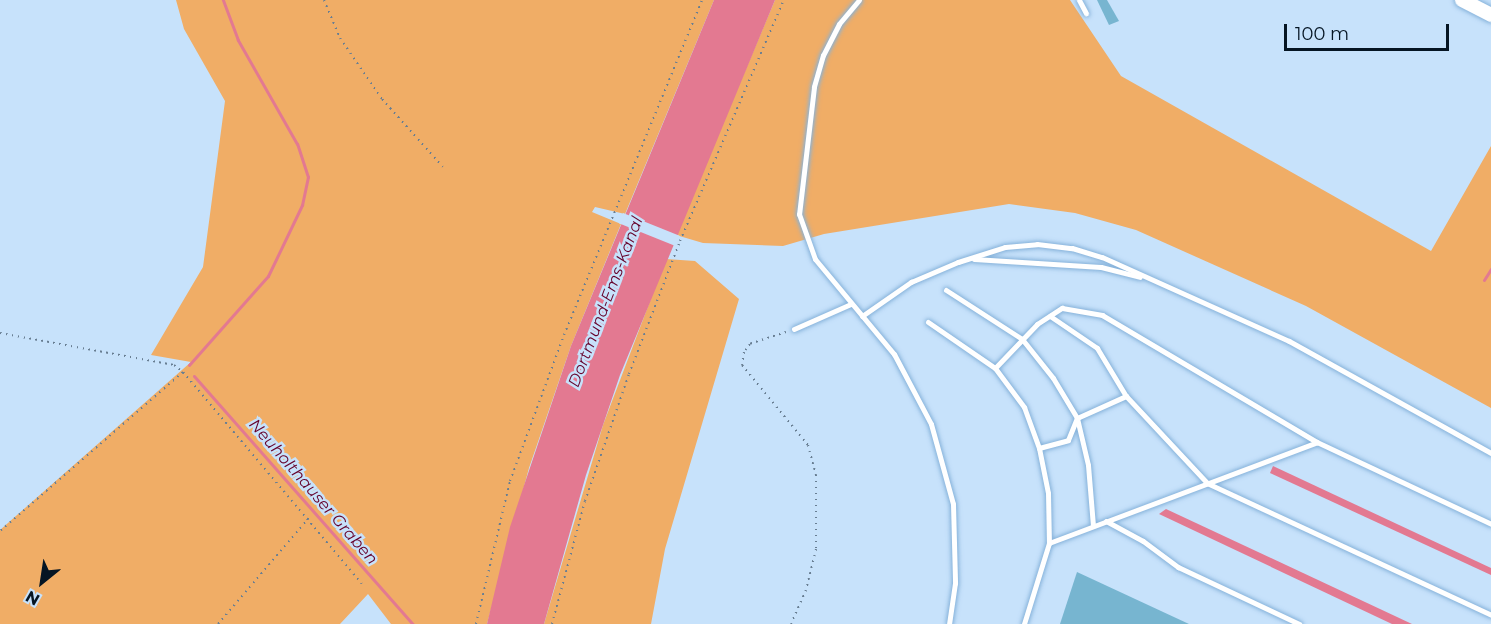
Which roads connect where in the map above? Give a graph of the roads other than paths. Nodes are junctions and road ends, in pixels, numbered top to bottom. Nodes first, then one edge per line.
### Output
1 (859, 0) edge
2 (1079, 0) edge
3 (1462, 0) edge
4 (1086, 13) dead end
5 (1491, 15) edge
6 (958, 262) junction
7 (1156, 281) junction
8 (946, 290) dead end
9 (851, 304) junction
10 (862, 316) junction
11 (1050, 316) junction
12 (928, 322) dead end
13 (794, 329) road end
14 (1022, 339) junction
15 (995, 368) junction
16 (1126, 396) junction
17 (1077, 418) junction
18 (1317, 442) junction
19 (1039, 448) junction
20 (1491, 453) edge
21 (1207, 483) junction
22 (1106, 521) junction
23 (1491, 524) edge
24 (1093, 526) junction
25 (1049, 543) junction
26 (1491, 615) edge
27 (949, 624) edge
28 (1024, 624) edge
29 (1299, 624) edge

1 - 9 lane
2 - 4 lane
3 - 5 main road
6 - 7 lane
6 - 7 lane
6 - 10 lane
7 - 20 lane
8 - 14 lane
9 - 10 lane
9 - 13 lane
10 - 27 lane
11 - 14 lane
11 - 16 lane
11 - 18 lane
12 - 15 lane
14 - 15 lane
14 - 17 lane
15 - 19 lane
16 - 17 lane
16 - 21 lane
17 - 19 lane
17 - 24 lane
18 - 21 lane
18 - 23 lane
19 - 25 lane
21 - 22 lane
21 - 26 lane
22 - 24 lane
22 - 29 lane
24 - 25 lane
25 - 28 lane

